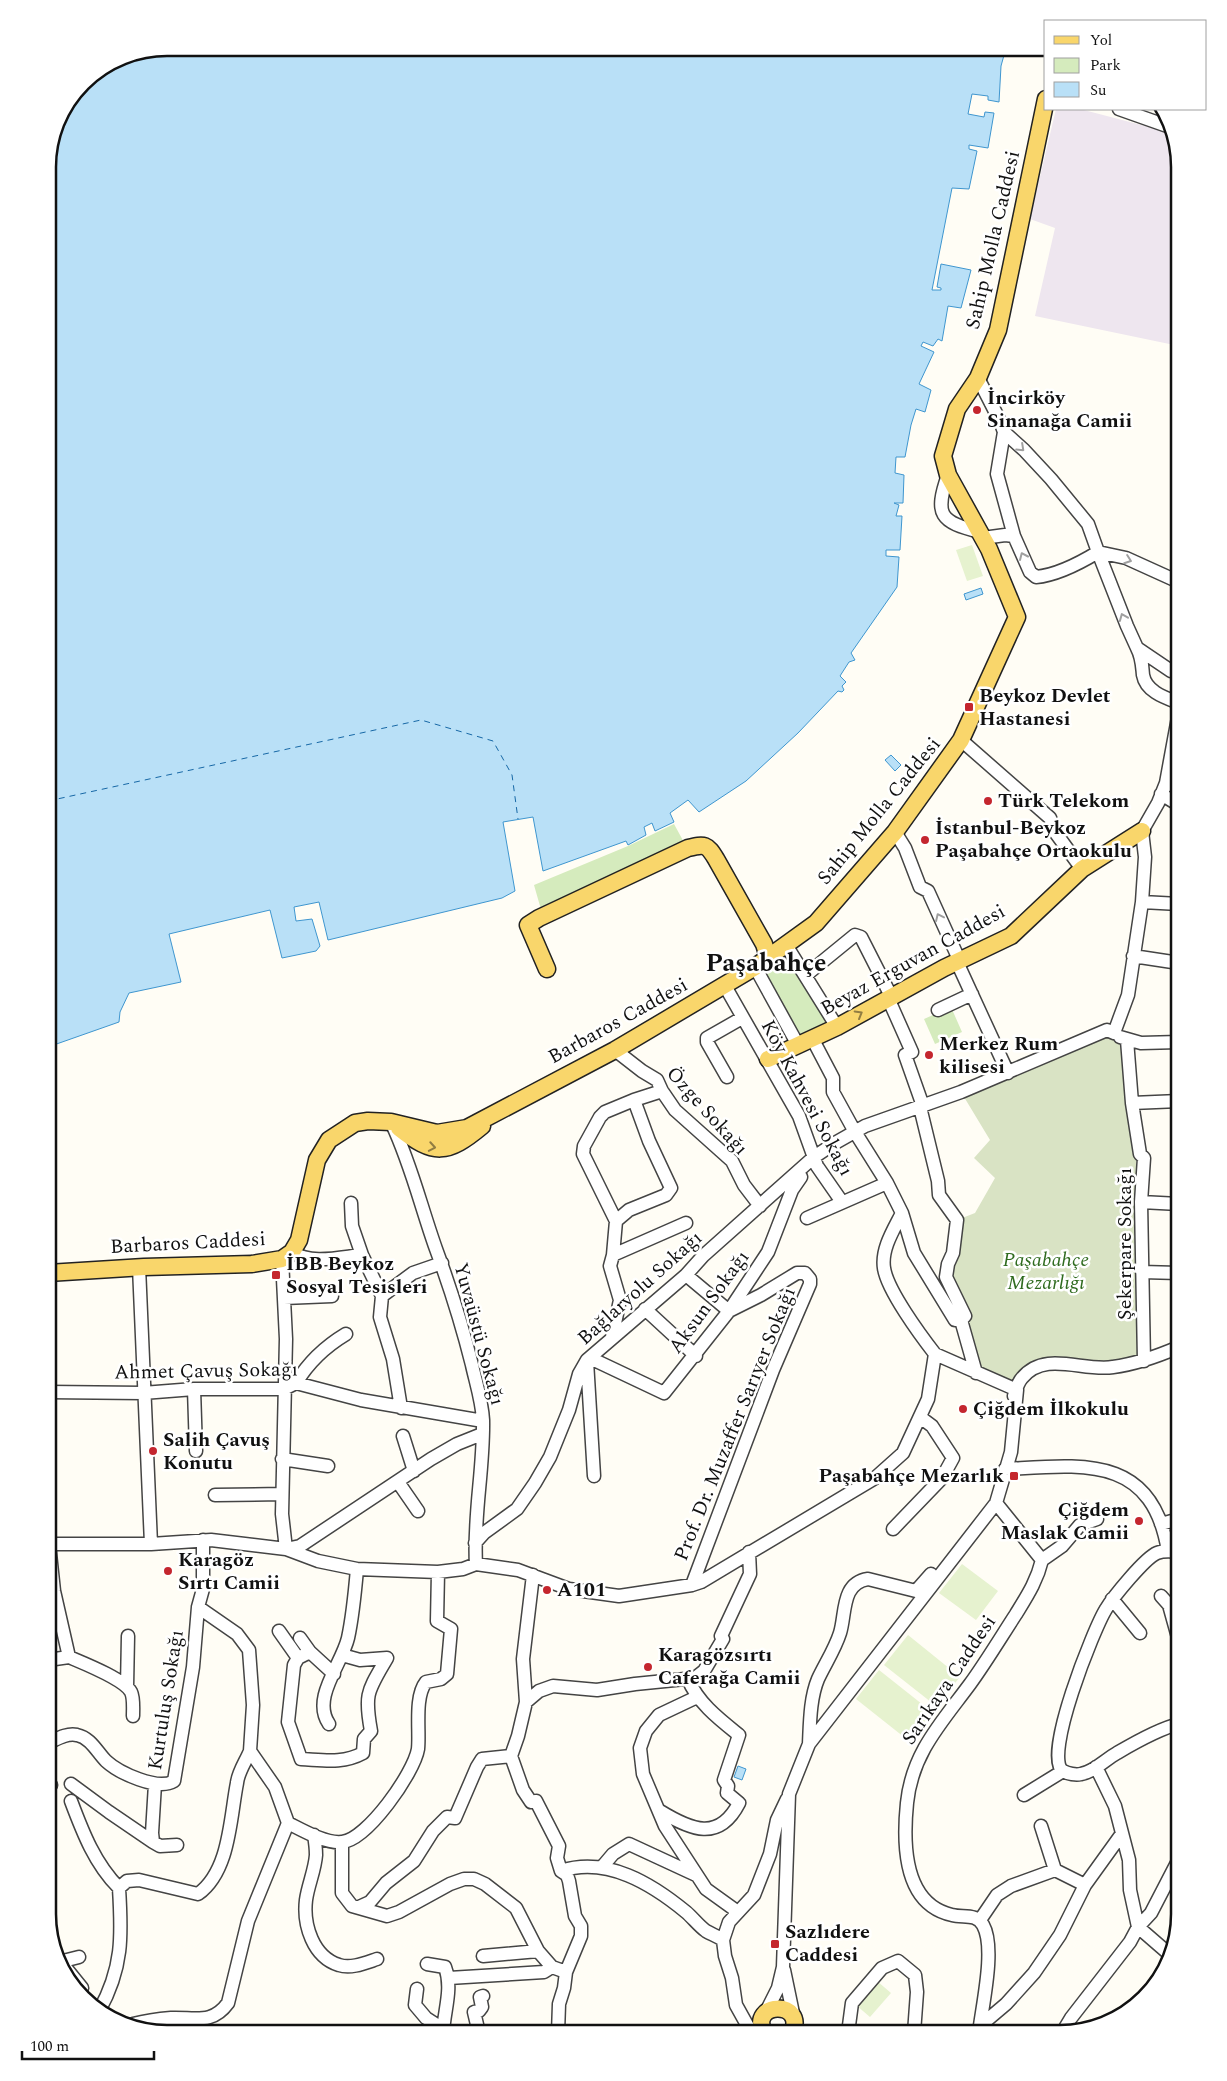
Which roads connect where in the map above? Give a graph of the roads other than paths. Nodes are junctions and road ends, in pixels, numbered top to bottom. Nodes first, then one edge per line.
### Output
1 (1044, 109) edge
2 (1122, 110) edge
3 (1162, 124) edge
4 (978, 378) junction
5 (1004, 432) junction
6 (948, 475) junction
7 (981, 535) junction
8 (1014, 536) junction
9 (1098, 552) junction
10 (1171, 578) edge
11 (1138, 648) junction
12 (1171, 671) edge
13 (1171, 700) edge
14 (962, 740) junction
15 (1171, 755) edge
16 (1171, 788) edge
17 (1164, 789) junction
18 (1171, 796) edge
19 (1142, 831) junction
20 (895, 832) junction
21 (1082, 869) junction
22 (1142, 902) junction
23 (1171, 904) edge
24 (786, 945) junction
25 (1133, 956) junction
26 (761, 962) junction
27 (957, 962) junction
28 (1171, 962) edge
29 (546, 969) dead end
30 (806, 975) junction
31 (725, 986) junction
32 (972, 994) junction
33 (889, 997) junction
34 (938, 1010) dead end
35 (742, 1018) junction
36 (837, 1027) junction
37 (1114, 1033) junction
38 (1126, 1040) junction
39 (805, 1041) junction
40 (1171, 1042) edge
41 (615, 1050) junction
42 (768, 1059) junction
43 (1008, 1073) junction
44 (727, 1077) dead end
45 (662, 1091) junction
46 (634, 1100) junction
47 (1171, 1101) edge
48 (1132, 1103) junction
49 (922, 1106) junction
50 (391, 1122) junction
51 (855, 1132) junction
52 (814, 1157) junction
53 (887, 1183) junction
54 (842, 1202) junction
55 (1141, 1202) junction
56 (352, 1203) dead end
57 (1171, 1204) edge
58 (760, 1206) junction
59 (902, 1213) junction
60 (808, 1218) dead end
61 (616, 1221) junction
62 (686, 1223) dead end
63 (287, 1255) junction
64 (362, 1255) junction
65 (613, 1255) junction
66 (442, 1263) junction
67 (139, 1267) junction
68 (56, 1272) edge
69 (1142, 1272) junction
70 (1171, 1273) edge
71 (686, 1275) junction
72 (332, 1296) dead end
73 (382, 1296) junction
74 (284, 1298) junction
75 (645, 1309) junction
76 (729, 1311) junction
77 (961, 1320) junction
78 (346, 1334) dead end
79 (612, 1337) junction
80 (1171, 1350) edge
81 (936, 1354) junction
82 (696, 1356) junction
83 (588, 1359) junction
84 (1144, 1361) junction
85 (976, 1373) junction
86 (290, 1386) junction
87 (194, 1389) junction
88 (1017, 1390) junction
89 (56, 1392) edge
90 (143, 1393) junction
91 (401, 1408) junction
92 (920, 1417) junction
93 (483, 1421) junction
94 (482, 1434) junction
95 (403, 1436) dead end
96 (196, 1451) dead end
97 (282, 1459) junction
98 (328, 1466) dead end
99 (1005, 1469) junction
100 (414, 1471) junction
101 (594, 1476) dead end
102 (398, 1482) junction
103 (282, 1494) junction
104 (215, 1495) dead end
105 (996, 1503) junction
106 (418, 1511) dead end
107 (1097, 1519) dead end
108 (1171, 1521) edge
109 (1161, 1524) junction
110 (976, 1528) junction
111 (893, 1529) dead end
112 (204, 1540) junction
113 (475, 1543) junction
114 (56, 1544) edge
115 (151, 1544) junction
116 (1171, 1546) edge
117 (286, 1549) junction
118 (749, 1552) junction
119 (1171, 1552) edge
120 (1042, 1560) junction
121 (476, 1564) junction
122 (357, 1569) junction
123 (438, 1572) junction
124 (533, 1574) junction
125 (692, 1585) junction
126 (1161, 1596) dead end
127 (1112, 1599) junction
128 (56, 1600) edge
129 (198, 1607) junction
130 (1171, 1612) edge
131 (279, 1631) dead end
132 (1140, 1633) dead end
133 (128, 1636) dead end
134 (300, 1638) dead end
135 (310, 1652) junction
136 (342, 1655) junction
137 (69, 1657) junction
138 (298, 1658) junction
139 (56, 1659) edge
140 (334, 1674) junction
141 (688, 1679) junction
142 (127, 1687) junction
143 (697, 1696) junction
144 (526, 1702) junction
145 (133, 1716) dead end
146 (329, 1724) dead end
147 (1171, 1727) edge
148 (56, 1740) edge
149 (809, 1744) junction
150 (250, 1750) junction
151 (511, 1756) junction
152 (1096, 1767) junction
153 (1063, 1771) junction
154 (71, 1784) dead end
155 (155, 1784) junction
156 (790, 1794) junction
157 (1024, 1795) dead end
158 (72, 1801) dead end
159 (660, 1811) junction
160 (288, 1823) junction
161 (1041, 1826) dead end
162 (314, 1835) junction
163 (1121, 1835) junction
164 (153, 1842) junction
165 (342, 1842) junction
166 (177, 1845) dead end
167 (602, 1867) junction
168 (1055, 1870) junction
169 (561, 1871) junction
170 (696, 1875) junction
171 (1171, 1876) edge
172 (1085, 1884) junction
173 (120, 1888) junction
174 (359, 1907) junction
175 (738, 1912) junction
176 (980, 1920) junction
177 (1138, 1927) junction
178 (723, 1940) junction
179 (1164, 1950) edge
180 (538, 1951) junction
181 (483, 1956) dead end
182 (79, 1957) dead end
183 (377, 1959) dead end
184 (67, 1960) edge
185 (427, 1964) dead end
186 (552, 1967) junction
187 (784, 1967) junction
188 (566, 1972) junction
189 (449, 1978) junction
190 (416, 1990) dead end
191 (483, 1996) dead end
192 (103, 2004) edge
193 (764, 2016) junction
194 (144, 2022) edge
195 (1067, 2024) edge
196 (435, 2025) edge
197 (444, 2025) edge
198 (477, 2025) edge
199 (558, 2025) edge
200 (750, 2025) edge
201 (759, 2025) edge
202 (794, 2025) edge
203 (794, 2025) edge
204 (849, 2025) edge
205 (915, 2025) edge
206 (981, 2025) edge
207 (985, 2025) edge

1 - 4 main road, Sahip Molla Caddesi
2 - 3 street
4 - 5 street
4 - 6 main road, Sahip Molla Caddesi
5 - 8 street
5 -> 9 street
6 - 7 main road, Sahip Molla Caddesi
6 - 7 street
7 - 8 street
7 - 14 main road, Sahip Molla Caddesi
9 -> 8 street
9 -> 10 street
11 -> 9 street
11 - 12 street
11 - 13 street
14 - 20 main road, Sahip Molla Caddesi
14 - 21 street
15 - 17 street
16 - 17 street
17 - 18 street
17 - 19 street
19 - 21 main road, Beyaz Erguvan Caddesi
19 - 22 street
20 - 24 main road, Sahip Molla Caddesi
27 -> 20 street
21 - 27 main road, Beyaz Erguvan Caddesi
22 - 23 street
22 - 25 street
24 - 26 main road, Barbaros Caddesi
24 - 30 street
25 - 28 street
25 - 37 street
26 - 29 main road
26 - 31 main road, Barbaros Caddesi
26 - 39 street
27 - 32 street
27 - 33 main road, Beyaz Erguvan Caddesi
30 - 33 street
30 - 36 street
31 - 35 street, Köy Kahvesi Sokağı
31 - 41 main road, Barbaros Caddesi
32 - 34 street
32 - 43 street
36 -> 33 main road, Beyaz Erguvan Caddesi
33 - 49 street
35 - 42 street, Köy Kahvesi Sokağı
35 - 44 street
36 - 39 main road, Beyaz Erguvan Caddesi
37 - 38 street
37 - 43 street
38 - 40 street
38 - 48 street, Şekerpare Sokağı
39 - 42 main road, Beyaz Erguvan Caddesi
39 - 51 street
41 - 45 street, Özge Sokağı
41 - 50 main road, Barbaros Caddesi
42 - 52 street, Köy Kahvesi Sokağı
43 - 49 street
45 - 46 street
45 - 58 street, Özge Sokağı
46 - 61 street
46 - 61 street
47 - 48 street
48 - 55 street, Şekerpare Sokağı
49 - 51 street
49 - 77 street
50 - 63 main road, Barbaros Caddesi
50 - 66 street, Yuvaüstü Sokağı
51 - 52 street
51 - 53 street
52 - 54 street, Köy Kahvesi Sokağı
52 - 58 street, Bağlaryolu Sokağı
52 - 76 street, Aksun Sokağı
53 - 54 street
53 - 59 street
54 - 60 street
55 - 57 street
55 - 69 street, Şekerpare Sokağı
56 - 64 street
58 - 71 street, Bağlaryolu Sokağı
59 - 77 street
59 - 81 street
61 - 65 street
62 - 65 street
63 - 64 street
63 - 67 main road, Barbaros Caddesi
63 - 74 street
64 - 73 street
65 - 79 street
66 - 73 street
66 - 93 street, Yuvaüstü Sokağı
67 - 68 main road, Barbaros Caddesi
67 - 90 street
69 - 70 street
69 - 84 street, Şekerpare Sokağı
71 - 75 street, Bağlaryolu Sokağı
71 - 76 street
72 - 74 street
73 - 91 street
74 - 86 street
75 - 79 street, Bağlaryolu Sokağı
75 - 82 street
76 - 82 street, Aksun Sokağı
76 - 125 street, Prof. Dr. Muzaffer Sarıyer Sokağı
77 - 85 street
78 - 86 street
79 - 83 street, Bağlaryolu Sokağı
80 - 84 street
81 - 85 street
81 - 92 street
82 - 83 street, Aksun Sokağı
83 - 101 street
83 - 113 street, Bağlaryolu Sokağı
84 - 88 street
85 - 88 street
86 - 87 street, Ahmet Çavuş Sokağı
86 - 91 street, Ahmet Çavuş Sokağı
86 - 97 street
87 - 90 street, Ahmet Çavuş Sokağı
87 - 96 street
88 - 99 street
89 - 90 street, Ahmet Çavuş Sokağı
90 - 115 street
91 - 93 street, Ahmet Çavuş Sokağı
92 - 111 street
92 - 118 street
93 - 94 street, Yuvaüstü Sokağı
94 - 100 street
94 - 113 street, Yuvaüstü Sokağı
95 - 100 street
97 - 98 street
97 - 103 street
99 - 105 street
99 - 109 street
100 - 102 street
102 - 106 street
102 - 117 street
103 - 104 street
103 - 117 street
105 - 110 street
105 - 120 street
107 - 120 street
108 - 109 street
109 - 116 street
110 - 149 street
110 - 149 street
112 - 115 street
112 - 117 street
112 - 129 street, Kurtuluş Sokağı
113 - 121 street, Yuvaüstü Sokağı
114 - 115 street
117 - 122 street
118 - 125 street
118 - 141 street
119 - 127 street
120 - 176 street, Sarıkaya Caddesi
121 - 123 street
121 - 124 street
122 - 123 street
122 - 136 street
123 - 165 street
124 - 125 street
124 - 144 street
126 - 130 street
127 - 132 street
127 - 153 street
128 - 137 street
129 - 150 street
129 - 155 street, Kurtuluş Sokağı
131 - 138 street
133 - 142 street
134 - 135 street
135 - 138 street
135 - 140 street
136 - 138 street
136 - 140 street
137 - 139 street
137 - 142 street
140 - 146 street
141 - 143 street
141 - 144 street
142 - 145 street
143 - 159 street
143 - 159 street
144 - 151 street
147 - 152 street
148 - 155 street, Kurtuluş Sokağı
149 - 156 street
150 - 160 street
150 - 173 street
151 - 169 street
151 - 174 street
152 - 153 street
152 - 163 street
153 - 157 street
154 - 164 street
155 - 164 street
156 - 175 street
156 - 187 street
158 - 173 street
159 - 170 street
160 - 162 street
160 - 194 street
161 - 168 street
162 - 165 street
162 - 183 street
163 - 172 street
163 - 177 street
164 - 166 street
165 - 174 street
167 - 169 street
167 - 170 street
167 - 178 street
168 - 172 street
168 - 176 street
169 - 188 street
170 - 175 street
171 - 177 street
172 - 207 street
173 - 192 street
174 - 180 street
175 - 178 street
176 - 206 street
177 - 179 street
177 - 195 street
178 - 200 street
180 - 181 street
180 - 186 street
182 - 184 street
185 - 189 street
186 - 188 street
186 - 189 street
187 - 193 street
187 - 202 street
188 - 199 street
189 - 197 street
190 - 196 street
191 - 198 street
193 - 201 main road
193 - 203 main road
204 - 205 street

